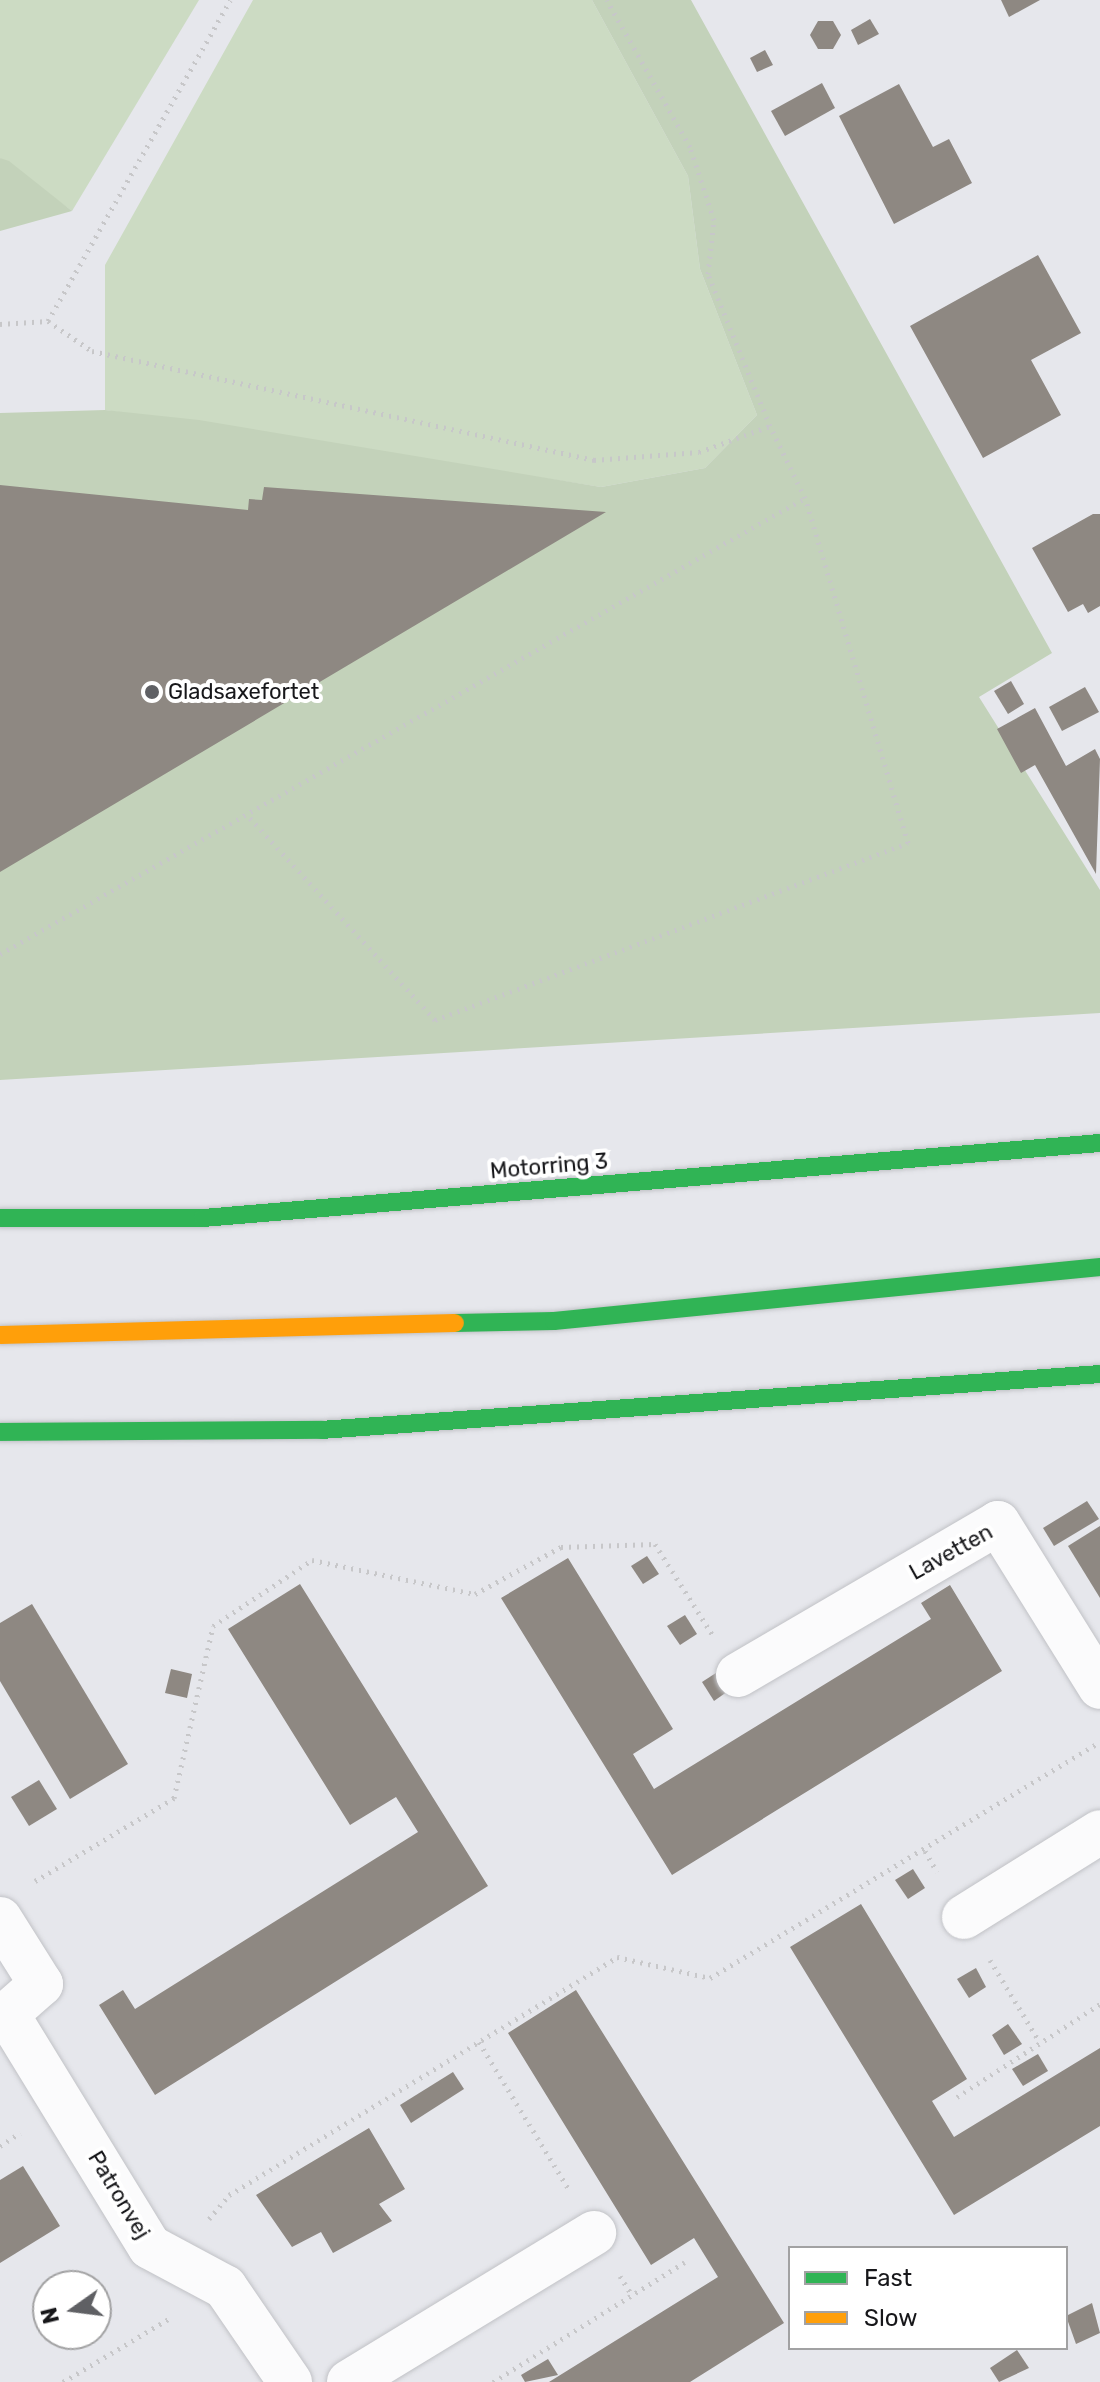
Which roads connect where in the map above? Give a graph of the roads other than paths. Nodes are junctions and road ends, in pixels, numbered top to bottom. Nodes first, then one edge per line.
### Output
1 (1100, 1143) edge
2 (16, 1196) dead end
3 (0, 1218) edge
4 (203, 1218) junction
5 (1100, 1267) edge
6 (0, 1335) edge
7 (1100, 1374) edge
8 (0, 1432) edge
9 (738, 1675) road end
10 (1100, 1687) edge
11 (1100, 1832) edge
12 (13, 1902) edge
13 (964, 1917) dead end
14 (3, 2016) edge
15 (594, 2233) road end
16 (290, 2382) edge
17 (349, 2382) edge

1 - 4 highway, Motorring 3
2 - 4 highway
3 - 4 highway, Motorring 3
5 - 6 highway
7 - 8 highway
9 - 10 street, Lavetten
11 - 13 street
12 - 14 street, Patronvej
14 - 16 street, Patronvej
15 - 17 street

